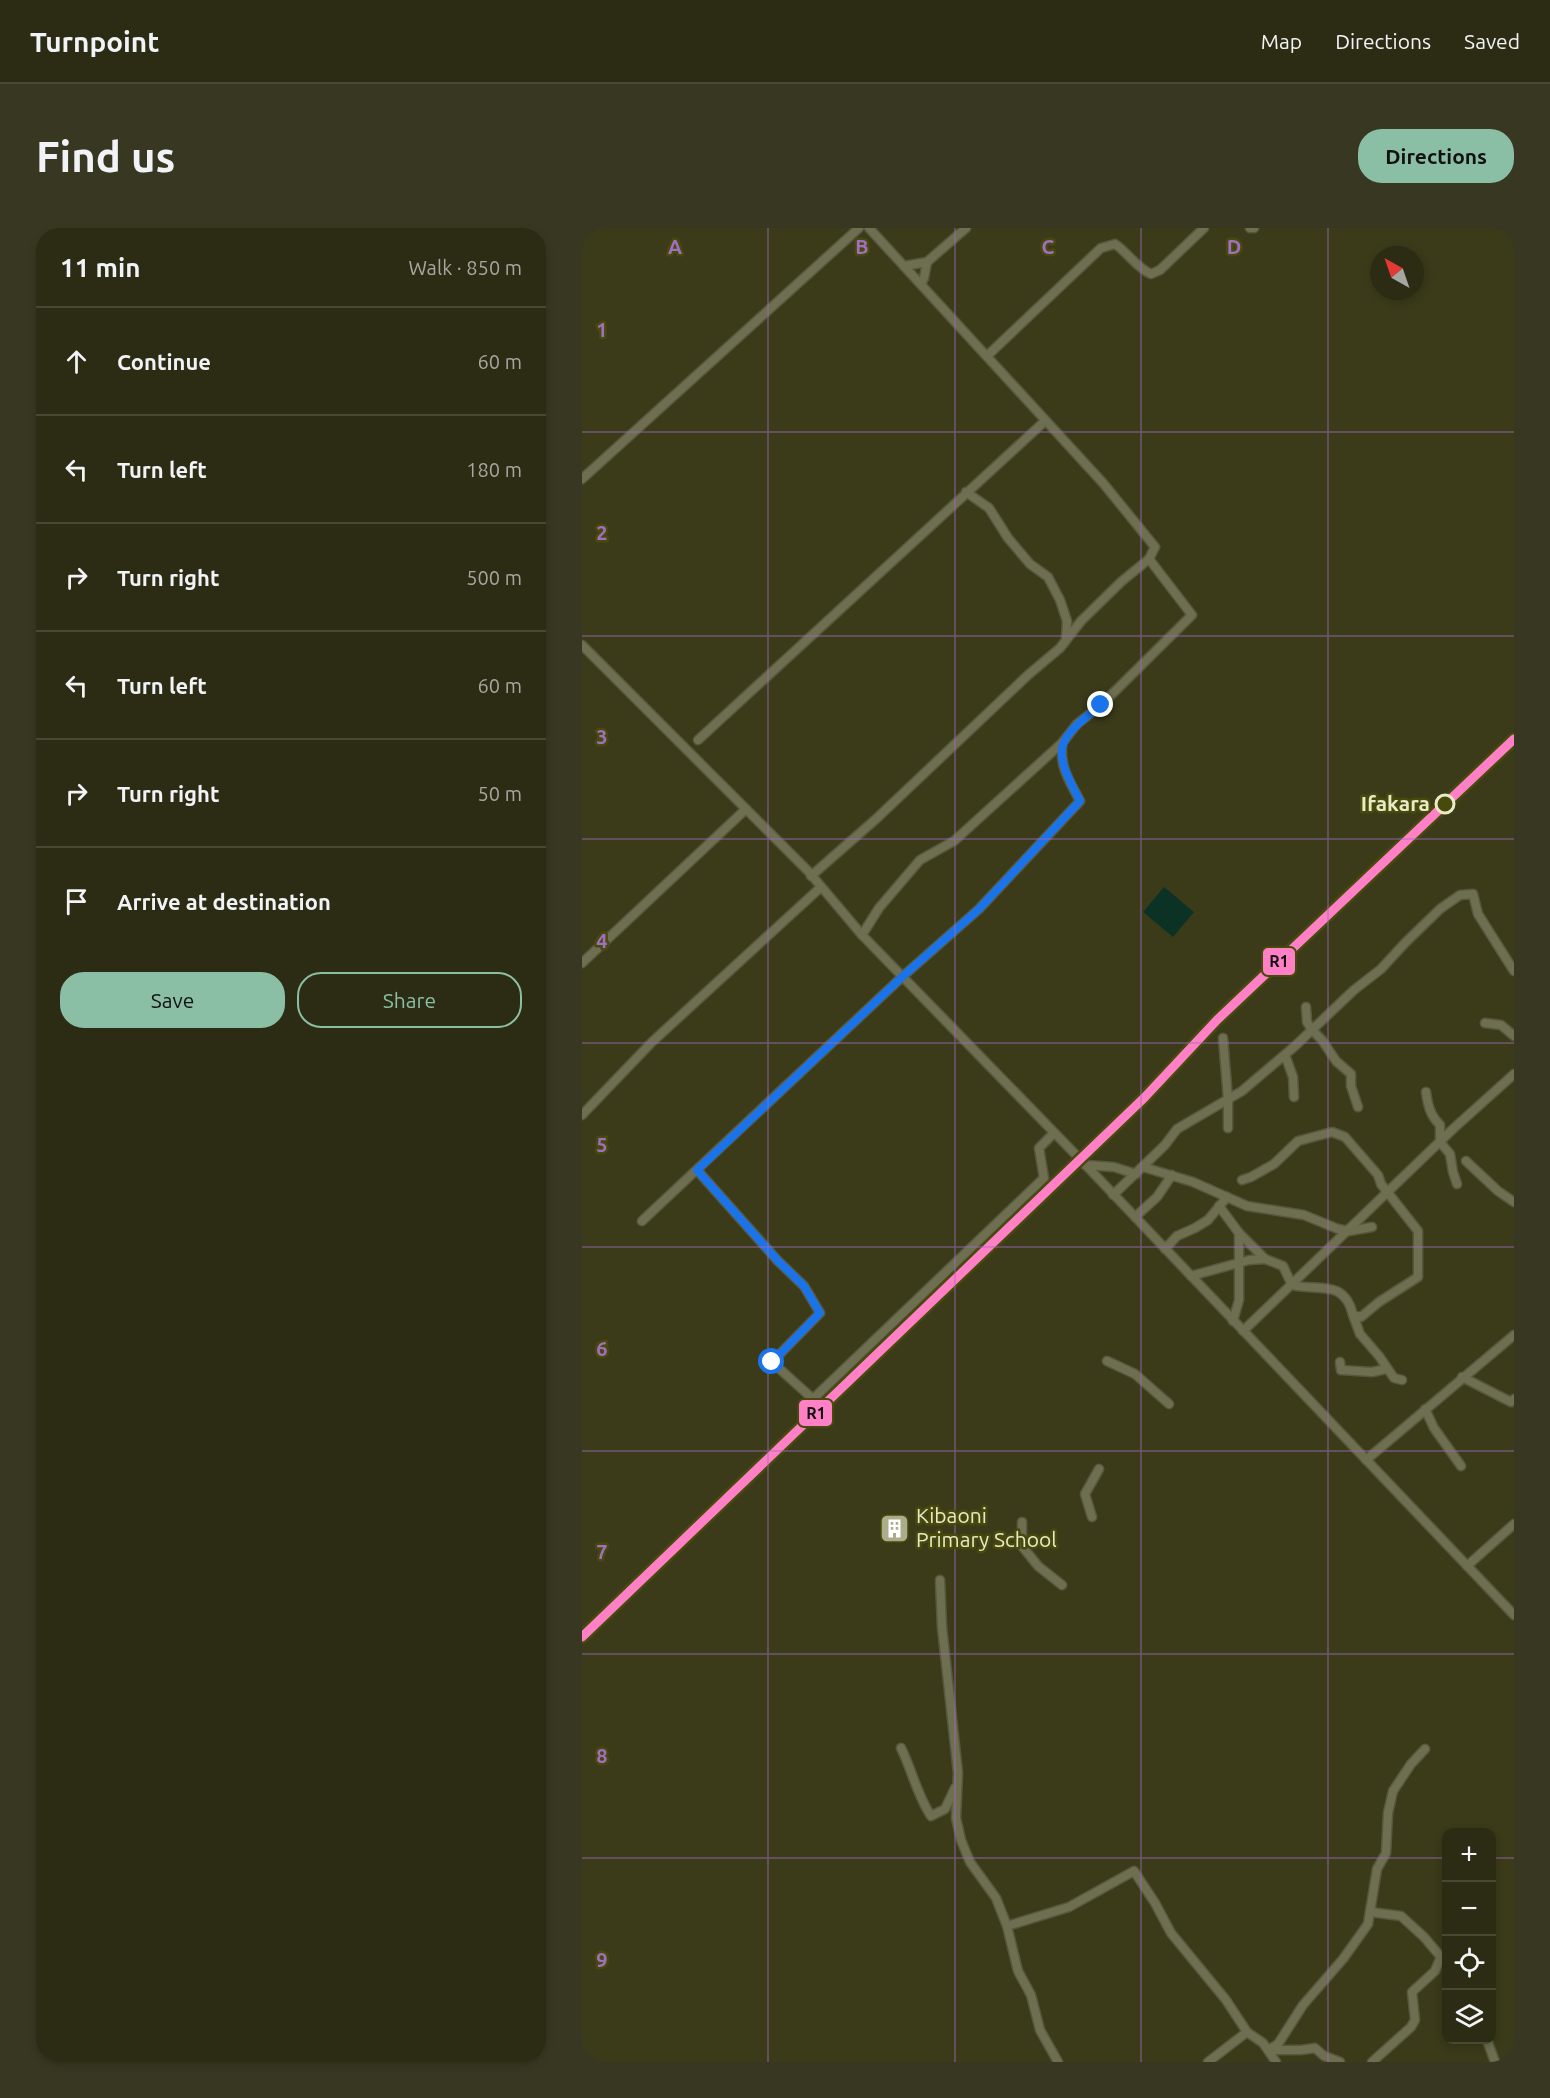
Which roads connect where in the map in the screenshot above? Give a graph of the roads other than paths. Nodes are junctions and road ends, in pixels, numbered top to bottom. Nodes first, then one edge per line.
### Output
1 (859, 228) edge
2 (869, 228) edge
3 (966, 228) edge
4 (1204, 228) edge
5 (927, 262) junction
6 (904, 266) junction
7 (921, 284) junction
8 (987, 356) junction
9 (1045, 420) junction
10 (582, 479) edge
11 (966, 492) junction
12 (1149, 559) junction
13 (1066, 639) junction
14 (582, 645) edge
15 (698, 740) dead end
16 (1062, 743) junction
17 (746, 809) junction
18 (811, 876) junction
19 (820, 887) junction
20 (862, 935) junction
21 (582, 963) edge
22 (1514, 971) edge
23 (902, 977) junction
24 (1305, 1007) dead end
25 (1485, 1023) dead end
26 (1312, 1030) junction
27 (1514, 1036) edge
28 (1223, 1038) dead end
29 (1285, 1055) junction
30 (1514, 1074) edge
31 (1426, 1092) dead end
32 (1294, 1097) dead end
33 (1228, 1099) junction
34 (1358, 1107) dead end
35 (582, 1114) edge
36 (1228, 1128) dead end
37 (1054, 1133) junction
38 (1440, 1142) junction
39 (1466, 1161) dead end
40 (1085, 1165) junction
41 (1143, 1167) junction
42 (697, 1170) junction
43 (1136, 1174) junction
44 (1172, 1175) junction
45 (1242, 1180) dead end
46 (1458, 1184) dead end
47 (1388, 1193) junction
48 (1113, 1195) junction
49 (1227, 1197) junction
50 (1514, 1202) edge
51 (1219, 1206) junction
52 (1135, 1217) junction
53 (642, 1221) dead end
54 (1372, 1227) dead end
55 (1349, 1231) junction
56 (1239, 1233) junction
57 (1165, 1249) junction
58 (1265, 1259) junction
59 (1238, 1262) junction
60 (1191, 1276) junction
61 (1292, 1285) junction
62 (1353, 1315) junction
63 (1233, 1321) junction
64 (1243, 1331) junction
65 (1514, 1335) edge
66 (1107, 1362) dead end
67 (1340, 1362) dead end
68 (1386, 1369) junction
69 (1462, 1377) junction
70 (1402, 1380) dead end
71 (1514, 1399) edge
72 (1169, 1404) dead end
73 (1425, 1409) junction
74 (1366, 1460) junction
75 (1461, 1466) dead end
76 (1099, 1469) dead end
77 (1092, 1517) dead end
78 (1022, 1522) dead end
79 (1514, 1524) edge
80 (1467, 1566) junction
81 (939, 1580) dead end
82 (1062, 1585) dead end
83 (1514, 1615) edge
84 (901, 1748) dead end
85 (1425, 1749) dead end
86 (957, 1785) junction
87 (1370, 1912) junction
88 (1007, 1926) junction
89 (1442, 1955) edge
90 (1442, 1960) edge
91 (1247, 2032) junction
92 (1488, 2044) edge
93 (1268, 2050) junction
94 (1055, 2061) edge
95 (1208, 2062) edge
96 (1276, 2062) edge
97 (1340, 2062) edge
98 (1372, 2062) edge
99 (1495, 2062) edge

1 - 10 street
2 - 6 street
3 - 5 street
4 - 8 street
5 - 6 street
5 - 7 street
6 - 7 street
7 - 8 street
8 - 9 street
9 - 11 street
9 - 12 street
11 - 13 street
11 - 15 street
12 - 13 street
12 - 16 street
13 - 18 street
14 - 17 street
16 - 20 street
16 - 23 street
17 - 18 street
17 - 21 street
18 - 19 street
19 - 20 street
19 - 35 street
20 - 23 street
22 - 26 street
23 - 37 street
23 - 42 street
24 - 26 street
25 - 27 street
26 - 29 street
26 - 34 street
28 - 33 street
29 - 32 street
29 - 33 street
30 - 38 street
31 - 38 street
33 - 36 street
33 - 41 street
37 - 40 street
37 - 42 street
38 - 46 street
38 - 47 street
39 - 50 street
40 - 43 street
40 - 48 street
41 - 43 street
41 - 44 street
42 - 53 street
43 - 48 street
44 - 49 street
44 - 52 street
45 - 47 street
47 - 55 street
47 - 62 street
48 - 52 street
49 - 51 street
49 - 55 street
51 - 56 street
51 - 57 street
52 - 57 street
54 - 55 street
55 - 61 street
56 - 58 street
56 - 59 street
57 - 60 street
58 - 59 street
58 - 61 street
59 - 60 street
59 - 63 street
60 - 63 street
61 - 62 street
61 - 64 street
62 - 68 street
63 - 64 street
64 - 74 street
65 - 69 street
66 - 72 street
67 - 68 street
68 - 70 street
69 - 71 street
69 - 73 street
73 - 74 street
73 - 75 street
74 - 80 street
76 - 77 street
78 - 82 street
79 - 80 street
80 - 83 street
81 - 86 street
84 - 86 street
85 - 87 street
86 - 88 street
87 - 89 street
87 - 93 street
88 - 91 street
88 - 94 street
90 - 98 street
91 - 93 street
91 - 95 street
92 - 99 street
93 - 96 street
93 - 97 street

